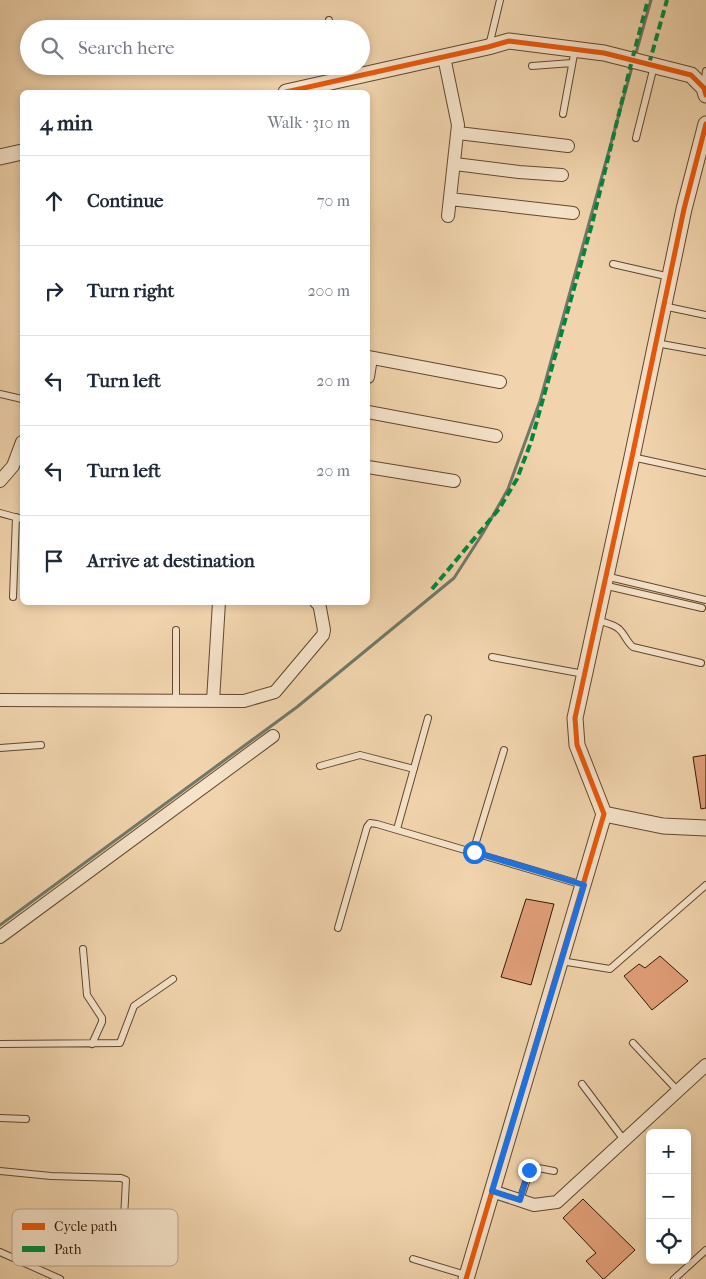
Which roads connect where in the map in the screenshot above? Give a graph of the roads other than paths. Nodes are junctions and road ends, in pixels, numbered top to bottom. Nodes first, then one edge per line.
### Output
1 (500, 0) edge
2 (488, 47) junction
3 (573, 56) junction
4 (444, 57) junction
5 (532, 66) dead end
6 (655, 66) junction
7 (370, 68) edge
8 (706, 72) edge
9 (335, 75) edge
10 (292, 90) edge
11 (705, 92) edge
12 (563, 114) dead end
13 (706, 124) edge
14 (458, 133) junction
15 (636, 138) dead end
16 (568, 146) dead end
17 (20, 152) edge
18 (0, 157) edge
19 (454, 164) junction
20 (562, 175) dead end
21 (450, 199) junction
22 (572, 213) dead end
23 (448, 216) dead end
24 (613, 264) dead end
25 (670, 276) junction
26 (663, 306) junction
27 (706, 315) edge
28 (656, 343) junction
29 (706, 352) edge
30 (370, 358) edge
31 (500, 382) dead end
32 (0, 394) edge
33 (20, 399) edge
34 (370, 412) edge
35 (496, 436) dead end
36 (20, 447) edge
37 (632, 457) junction
38 (370, 467) edge
39 (706, 472) edge
40 (0, 481) edge
41 (454, 481) dead end
42 (0, 513) edge
43 (19, 518) edge
44 (604, 581) junction
45 (13, 597) dead end
46 (706, 600) edge
47 (220, 605) edge
48 (319, 605) edge
49 (702, 608) dead end
50 (596, 620) junction
51 (176, 630) dead end
52 (492, 657) dead end
53 (701, 663) dead end
54 (584, 674) junction
55 (0, 700) edge
56 (176, 701) junction
57 (213, 701) junction
58 (428, 718) dead end
59 (273, 736) dead end
60 (41, 745) dead end
61 (0, 748) edge
62 (504, 750) dead end
63 (320, 766) dead end
64 (414, 769) junction
65 (604, 814) junction
66 (706, 828) edge
67 (397, 829) junction
68 (474, 852) junction
69 (584, 885) junction
70 (706, 885) edge
71 (338, 928) dead end
72 (0, 937) edge
73 (83, 949) dead end
74 (561, 961) junction
75 (173, 980) dead end
76 (633, 1043) dead end
77 (0, 1044) edge
78 (92, 1044) junction
79 (706, 1066) edge
80 (582, 1084) dead end
81 (678, 1091) junction
82 (0, 1118) edge
83 (26, 1119) dead end
84 (624, 1140) junction
85 (0, 1171) edge
86 (554, 1171) dead end
87 (492, 1191) junction
88 (520, 1200) junction
89 (125, 1209) edge
90 (706, 1250) edge
91 (0, 1252) edge
92 (12, 1257) edge
93 (413, 1259) dead end
94 (31, 1266) edge
95 (466, 1277) edge
96 (60, 1279) edge
97 (674, 1279) edge

1 - 2 lane
2 - 3 street
2 - 4 street
3 - 5 lane
3 - 6 street
3 - 12 lane
4 - 7 street
4 - 14 street
6 - 11 street
6 - 15 lane
8 - 11 lane
9 - 10 street
13 - 25 street
14 - 16 street
14 - 19 street
17 - 18 street
19 - 20 street
19 - 21 street
21 - 22 street
21 - 23 street
24 - 25 lane
25 - 26 street
26 - 27 lane
26 - 28 street
28 - 29 lane
28 - 37 street
30 - 31 street
32 - 33 lane
34 - 35 street
36 - 40 street
37 - 39 lane
37 - 44 street
38 - 41 street
42 - 43 lane
43 - 45 lane
44 - 46 lane
44 - 49 lane
44 - 50 street
47 - 57 street
48 - 57 street
50 - 53 lane
50 - 54 street
51 - 56 lane
52 - 54 lane
54 - 65 street
55 - 56 street
56 - 57 street
58 - 64 lane
59 - 72 street
60 - 61 lane
62 - 68 lane
63 - 64 lane
64 - 67 lane
65 - 66 street
65 - 69 street
67 - 68 lane
67 - 71 lane
68 - 69 lane
69 - 74 street
70 - 74 lane
73 - 78 lane
74 - 87 street
75 - 78 lane
76 - 81 lane
77 - 78 lane
79 - 81 street
80 - 84 lane
81 - 84 street
82 - 83 lane
84 - 88 street
85 - 89 lane
86 - 88 lane
87 - 88 street
87 - 95 street
90 - 97 lane
91 - 92 lane
93 - 95 lane
94 - 96 lane

